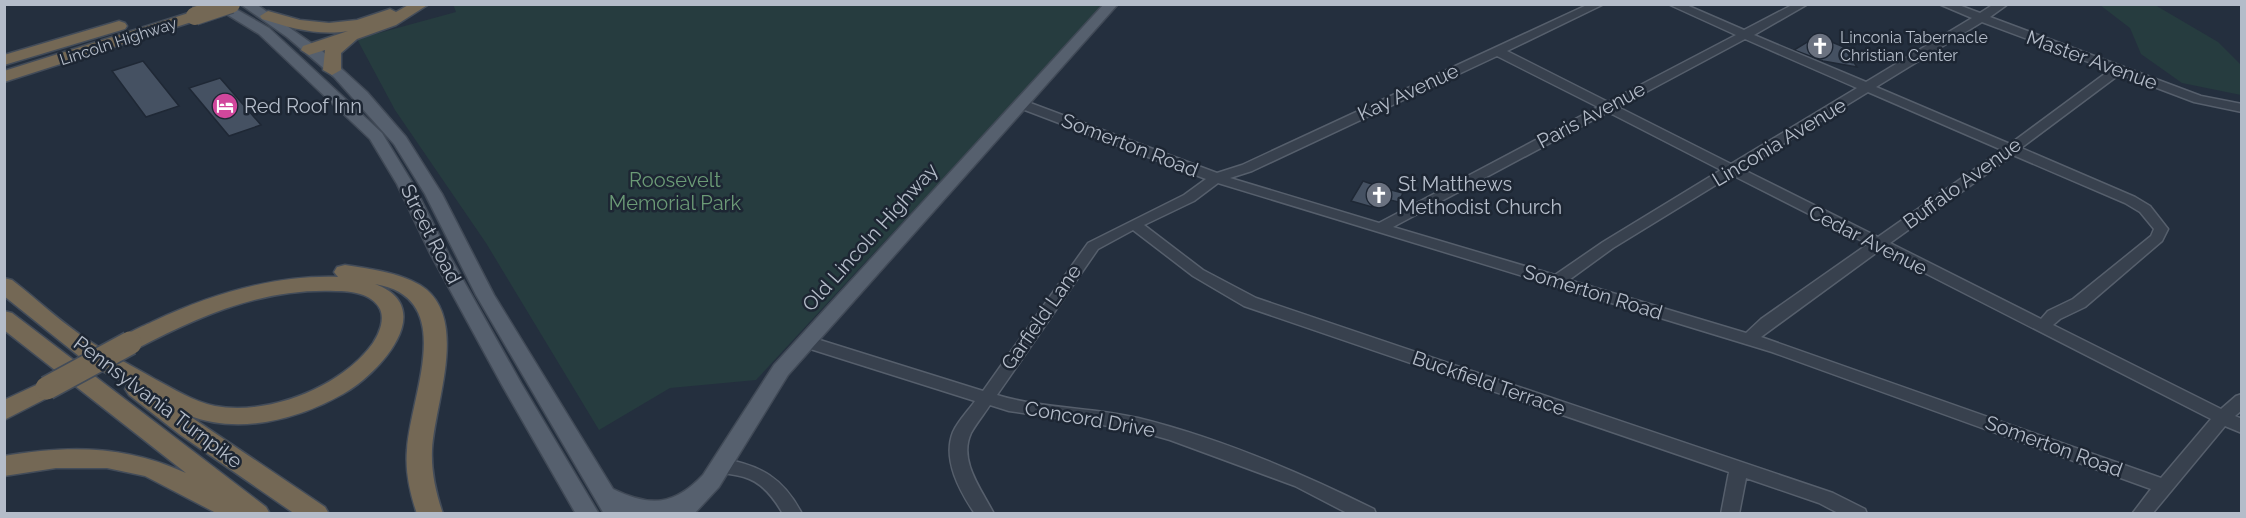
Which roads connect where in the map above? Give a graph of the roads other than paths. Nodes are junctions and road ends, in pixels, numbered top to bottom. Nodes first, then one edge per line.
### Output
1 (216, 4) edge
2 (231, 4) edge
3 (246, 4) edge
4 (407, 4) edge
5 (422, 4) edge
6 (1112, 4) edge
7 (1599, 4) edge
8 (1673, 4) edge
9 (1803, 4) edge
10 (1944, 4) edge
11 (2003, 4) edge
12 (191, 10) edge
13 (390, 14) junction
14 (268, 16) junction
15 (1980, 18) junction
16 (357, 34) junction
17 (1743, 34) junction
18 (307, 48) junction
19 (1497, 51) junction
20 (288, 53) junction
21 (4, 60) edge
22 (332, 70) junction
23 (2118, 70) junction
24 (4, 77) edge
25 (1868, 88) junction
26 (1021, 104) junction
27 (1605, 107) junction
28 (2241, 108) edge
29 (2010, 148) junction
30 (1731, 171) junction
31 (1216, 178) junction
32 (1134, 224) junction
33 (1380, 228) junction
34 (1878, 245) junction
35 (1557, 280) junction
36 (4, 285) edge
37 (4, 318) edge
38 (2042, 327) junction
39 (1749, 339) junction
40 (125, 340) junction
41 (807, 342) junction
42 (87, 350) junction
43 (42, 384) junction
44 (4, 397) edge
45 (985, 397) junction
46 (2241, 400) edge
47 (4, 411) edge
48 (2223, 417) junction
49 (2241, 427) edge
50 (4, 466) edge
51 (1739, 468) junction
52 (714, 475) junction
53 (2164, 486) junction
54 (611, 504) edge
55 (241, 513) edge
56 (257, 513) edge
57 (316, 513) edge
58 (430, 513) edge
59 (588, 513) edge
60 (680, 513) edge
61 (794, 513) edge
62 (985, 513) edge
63 (1367, 513) edge
64 (1730, 513) edge
65 (1858, 513) edge
66 (2141, 513) edge

1 - 20 main road, Street Road
2 - 12 highway, Lincoln Highway, bridge
3 - 14 main road, Street Road
4 - 13 highway
5 - 16 highway
6 - 26 main road, Old Lincoln Highway
7 - 19 street, Kay Avenue
8 - 17 street
9 - 17 street, Paris Avenue
10 - 15 street, Master Avenue
11 - 15 street, Linconia Avenue
12 - 21 highway, Lincoln Highway
12 - 24 highway, Lincoln Highway
13 - 14 highway
13 - 18 highway
14 - 18 main road, Street Road
15 - 23 street, Master Avenue
15 - 25 street, Linconia Avenue
16 - 18 highway
16 - 22 highway
17 - 25 street
17 - 27 street, Paris Avenue
18 - 20 main road
18 - 22 main road, Street Road
19 - 27 street, Cedar Avenue
19 - 31 street, Kay Avenue
20 - 59 main road, Street Road
22 - 54 main road, Street Road
23 - 28 street, Master Avenue
23 - 29 street, Buffalo Avenue
25 - 29 street
25 - 30 street, Linconia Avenue
26 - 31 street, Somerton Road
26 - 41 main road, Old Lincoln Highway
27 - 30 street, Cedar Avenue
27 - 33 street, Paris Avenue
29 - 34 street, Buffalo Avenue
29 - 38 street
30 - 34 street, Cedar Avenue
30 - 35 street, Linconia Avenue
31 - 32 street, Garfield Lane
31 - 33 street, Somerton Road
32 - 45 street, Garfield Lane
32 - 51 street, Buckfield Terrace
33 - 35 street, Somerton Road
34 - 38 street, Cedar Avenue
34 - 39 street, Buffalo Avenue
35 - 39 street, Somerton Road
36 - 42 highway, Pennsylvania Turnpike
37 - 56 highway, Pennsylvania Turnpike
38 - 48 street, Cedar Avenue
39 - 53 street, Somerton Road
40 - 42 highway
40 - 43 highway, bridge
40 - 58 highway
41 - 45 street, Concord Drive
41 - 52 main road, Old Lincoln Highway
42 - 57 highway, Pennsylvania Turnpike
43 - 44 highway
43 - 47 highway
45 - 62 street, Garfield Lane
45 - 63 street, Concord Drive
46 - 48 street
48 - 49 street, Cedar Avenue
48 - 53 street
50 - 55 highway
51 - 64 street
51 - 65 street, Buckfield Terrace
52 - 54 main road
52 - 60 main road, Old Lincoln Highway
52 - 61 street
53 - 66 street

